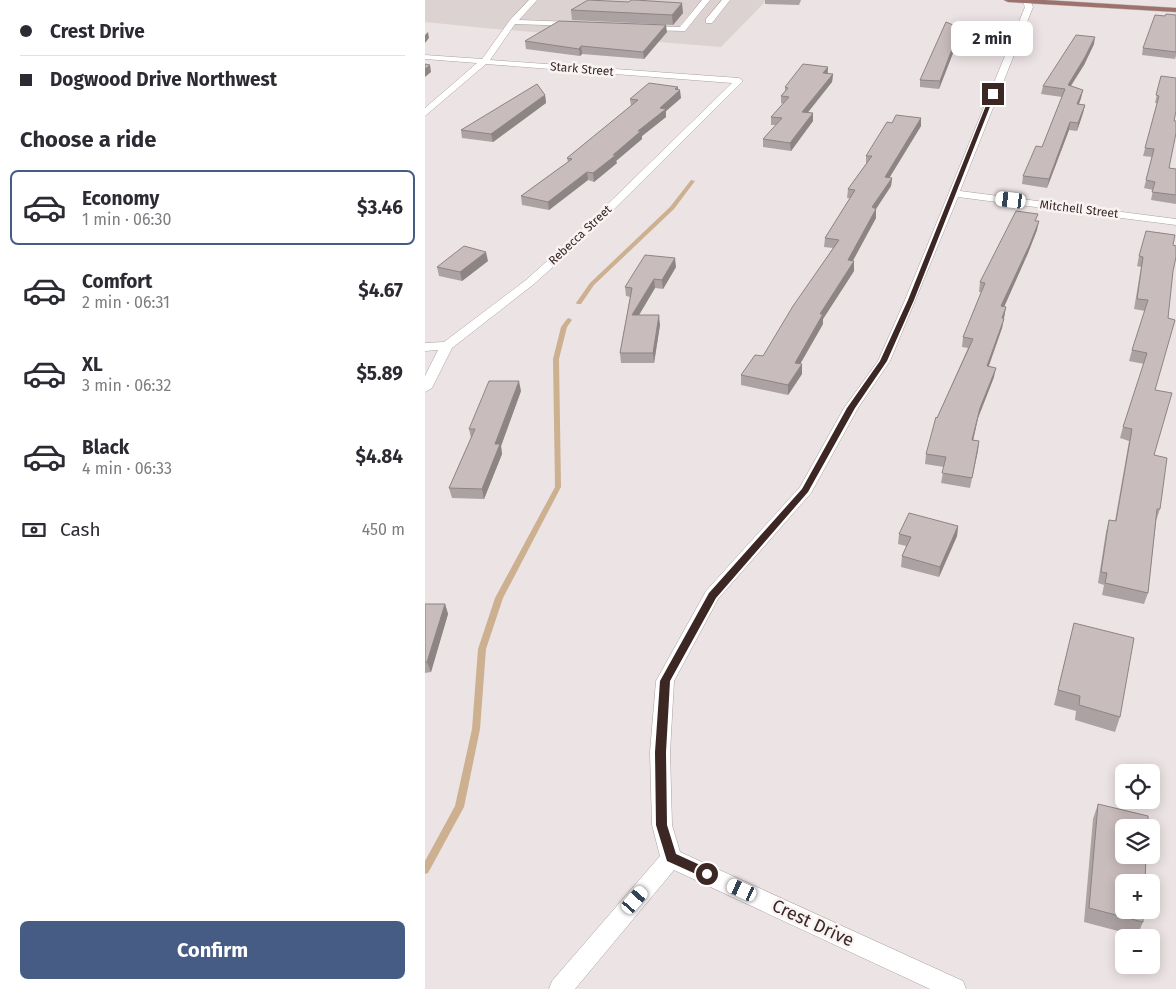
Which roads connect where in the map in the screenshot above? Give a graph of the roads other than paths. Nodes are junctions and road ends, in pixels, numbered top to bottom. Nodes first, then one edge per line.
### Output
1 (533, 0) edge
2 (706, 0) edge
3 (725, 0) edge
4 (1008, 0) edge
5 (1026, 0) edge
6 (1176, 10) edge
7 (709, 21) dead end
8 (513, 22) junction
9 (583, 25) edge
10 (633, 27) edge
11 (425, 57) edge
12 (485, 61) junction
13 (739, 81) joint
14 (425, 113) edge
15 (953, 193) junction
16 (1176, 222) edge
17 (447, 346) junction
18 (425, 347) edge
19 (425, 388) edge
20 (671, 858) junction
21 (560, 989) edge
22 (955, 989) edge

1 - 8 street
2 - 10 street
3 - 7 street
4 - 5 main road
5 - 6 main road
5 - 15 street
8 - 9 street
8 - 12 street
11 - 12 street, Stark Street
12 - 13 street, Stark Street
12 - 14 street
13 - 17 street, Rebecca Street
15 - 16 street, Mitchell Street
15 - 20 street
17 - 18 street
17 - 19 street, Rebecca Street
20 - 21 street
20 - 22 street, Crest Drive

